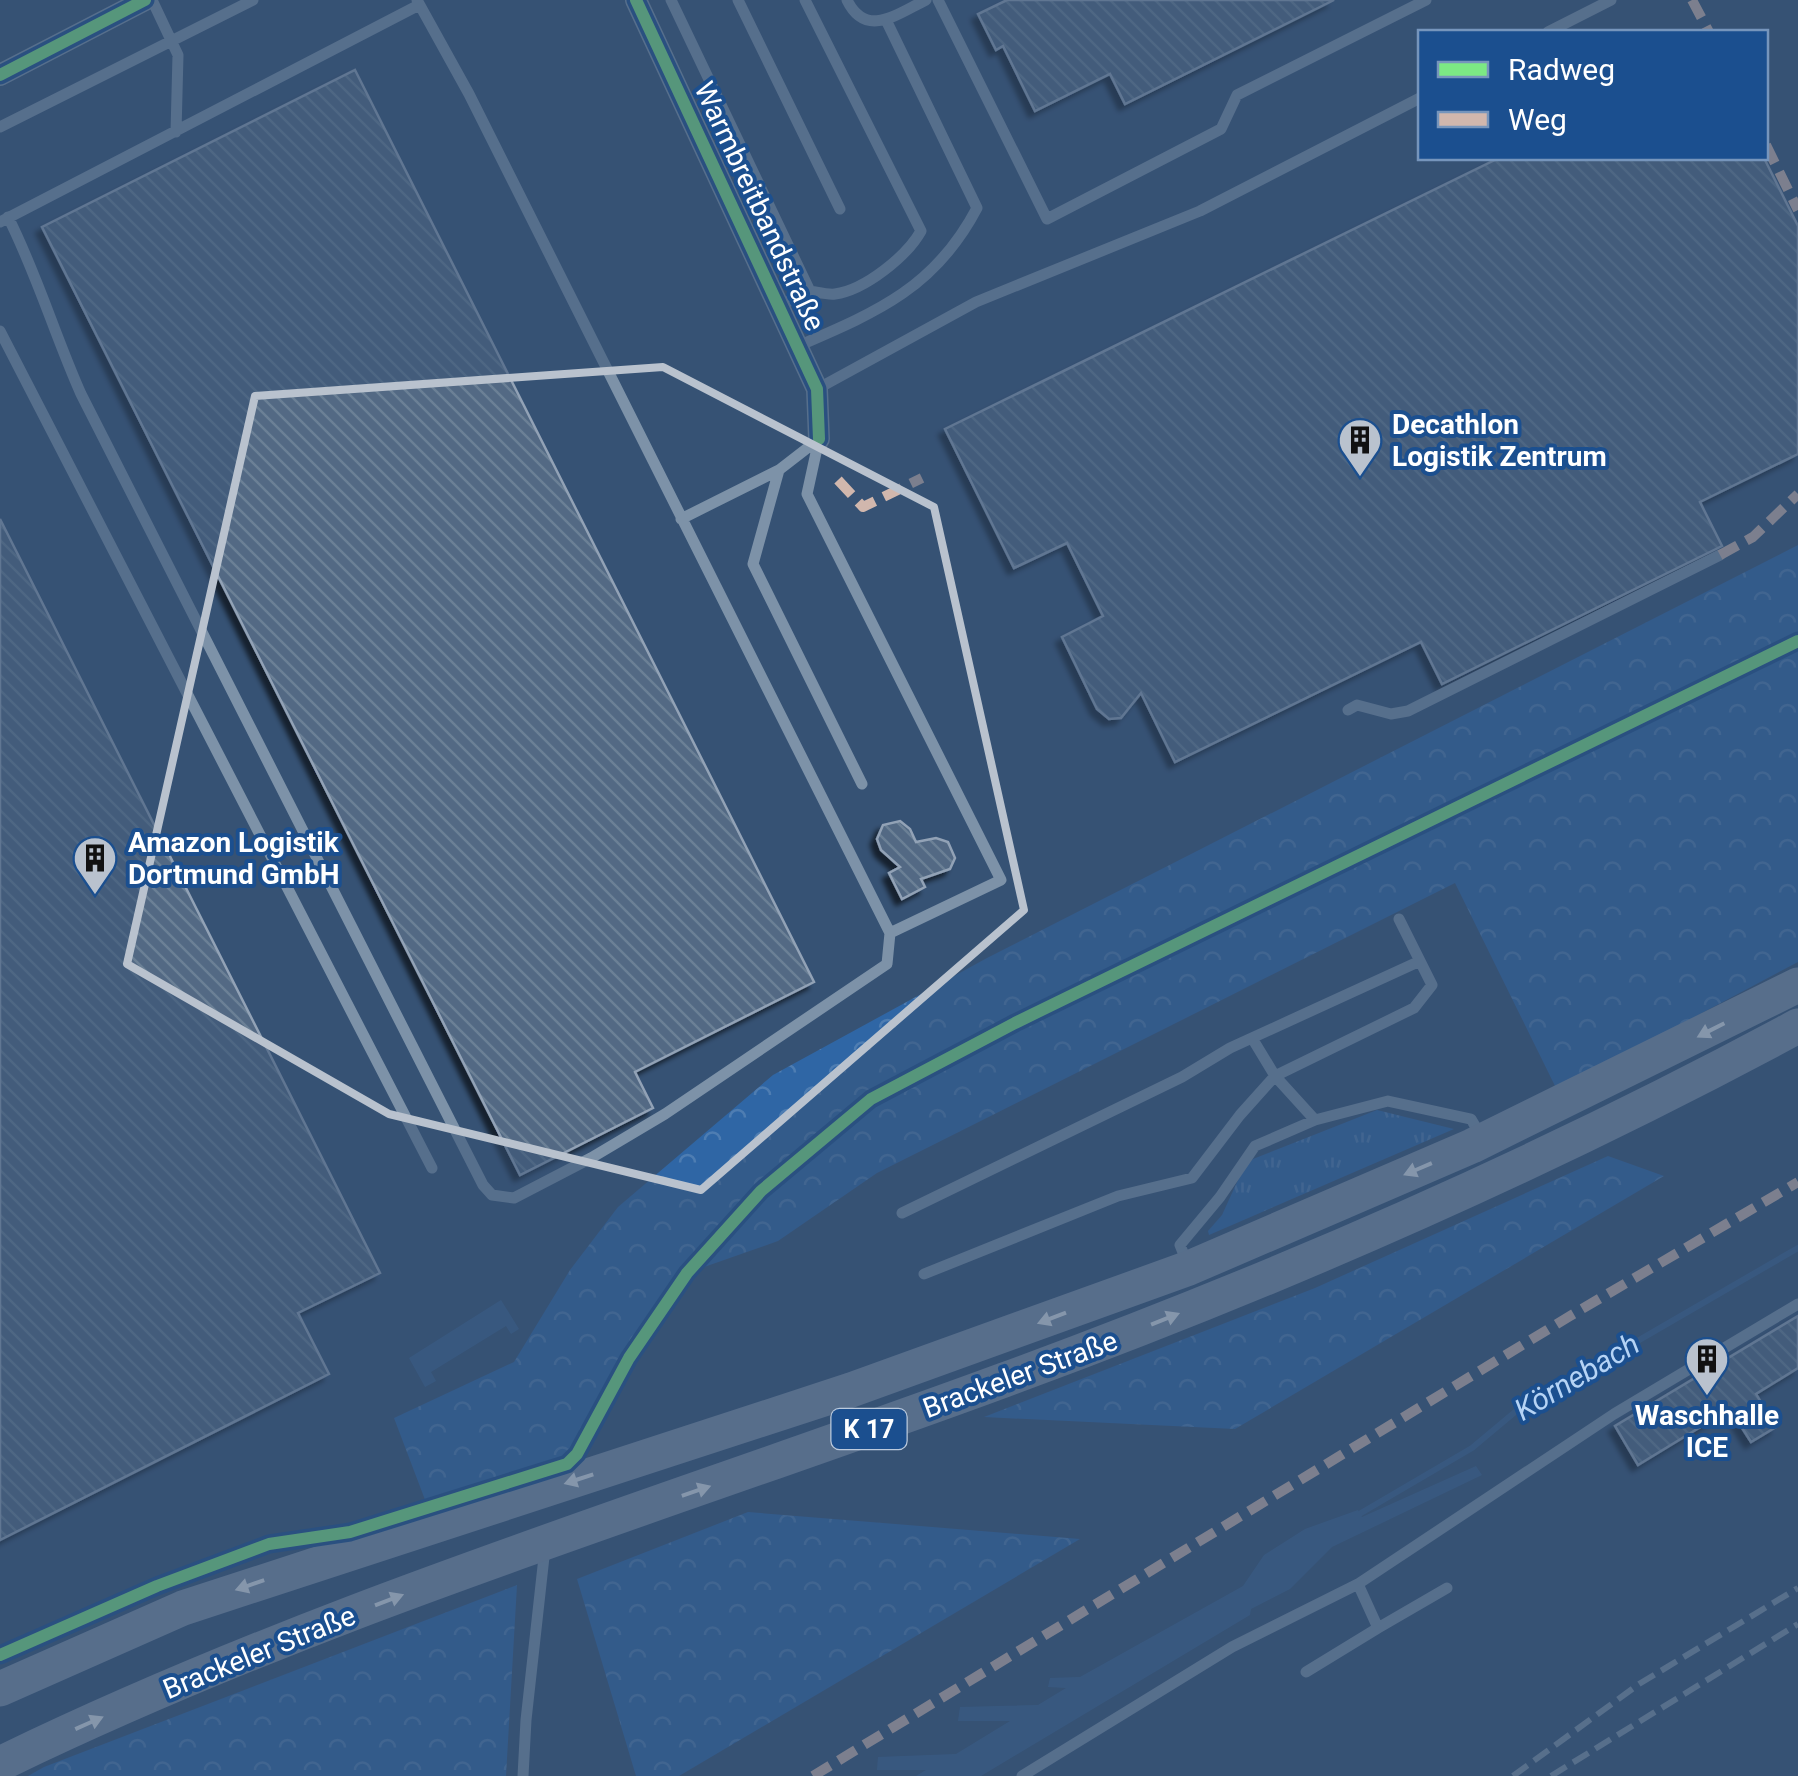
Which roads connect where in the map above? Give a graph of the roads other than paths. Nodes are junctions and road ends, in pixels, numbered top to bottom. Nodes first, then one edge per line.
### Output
1 (149, 0) edge
2 (254, 0) edge
3 (636, 0) edge
4 (671, 0) edge
5 (738, 0) edge
6 (805, 0) edge
7 (847, 0) edge
8 (926, 0) edge
9 (938, 0) edge
10 (1426, 0) edge
11 (1611, 0) edge
12 (418, 2) edge
13 (886, 20) junction
14 (1552, 30) edge
15 (172, 42) junction
16 (0, 75) edge
17 (1418, 99) edge
18 (0, 127) edge
19 (176, 132) junction
20 (840, 209) dead end
21 (4, 220) edge
22 (810, 291) junction
23 (779, 306) junction
24 (0, 331) edge
25 (798, 346) junction
26 (817, 389) junction
27 (819, 439) junction
28 (779, 470) junction
29 (682, 519) junction
30 (1720, 554) dead end
31 (1348, 710) dead end
32 (862, 784) dead end
33 (1399, 918) dead end
34 (890, 933) junction
35 (1420, 961) junction
36 (1798, 986) edge
37 (1798, 1026) edge
38 (1252, 1038) junction
39 (1275, 1076) junction
40 (1314, 1120) junction
41 (1484, 1139) junction
42 (432, 1168) dead end
43 (902, 1213) dead end
44 (1189, 1268) junction
45 (924, 1274) dead end
46 (1798, 1304) edge
47 (545, 1544) junction
48 (1358, 1584) junction
49 (1447, 1588) dead end
50 (1378, 1628) junction
51 (1306, 1672) dead end
52 (4, 1686) edge
53 (0, 1764) edge
54 (524, 1776) edge
55 (1022, 1776) edge

1 - 15 lane
1 - 16 street
2 - 15 lane
3 - 23 street, Warmbreitbandstraße
4 - 22 lane
5 - 20 lane
6 - 22 lane
7 - 13 lane
8 - 13 lane
9 - 10 lane
11 - 14 lane
12 - 19 lane
12 - 29 lane
13 - 25 lane
15 - 18 lane
15 - 19 lane
17 - 26 lane
19 - 21 lane
21 - 34 lane
22 - 23 lane
23 - 25 street, Warmbreitbandstraße
24 - 42 lane
25 - 26 street, Warmbreitbandstraße
26 - 27 street, Warmbreitbandstraße
27 - 28 lane
27 - 34 lane
28 - 29 lane
28 - 32 lane
29 - 34 lane
30 - 31 lane
33 - 35 lane
35 - 38 lane
35 - 39 lane
36 -> 41 highway, Brackeler Straße / K 17
47 -> 37 highway, Brackeler Straße / K 17
38 - 39 lane
38 - 43 lane
39 - 40 lane
39 - 45 lane
40 - 41 lane
40 - 44 lane
41 -> 44 highway, Brackeler Straße / K 17
44 -> 52 highway, Brackeler Straße / K 17
46 - 48 lane
53 -> 47 highway, Brackeler Straße / K 17
47 - 54 lane
48 - 50 lane
48 - 55 lane
49 - 50 lane
50 - 51 lane

